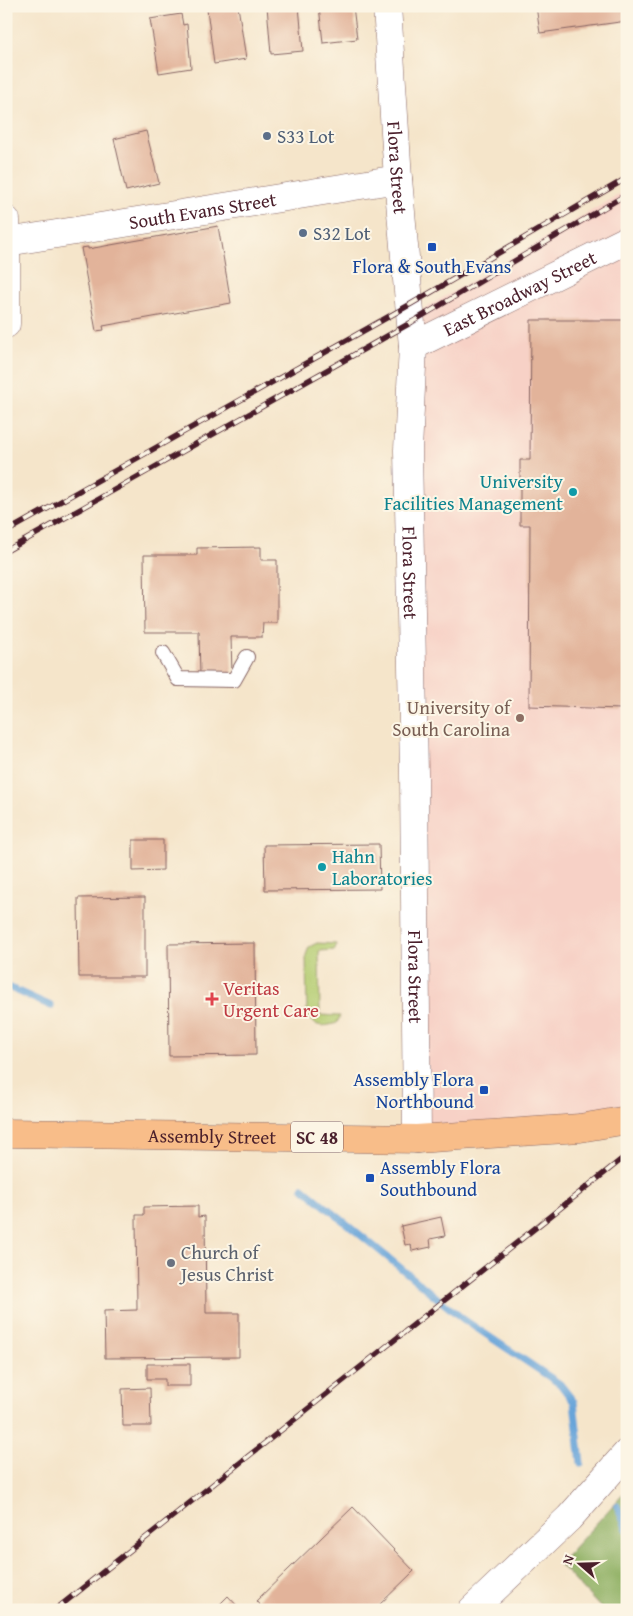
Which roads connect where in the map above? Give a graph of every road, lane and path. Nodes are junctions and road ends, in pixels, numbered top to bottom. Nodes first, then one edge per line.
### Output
1 (387, 6) edge
2 (398, 179) junction
3 (7, 235) edge
4 (627, 240) edge
5 (6, 324) edge
6 (413, 346) junction
7 (163, 653) dead end
8 (247, 657) dead end
9 (627, 1120) edge
10 (6, 1133) edge
11 (417, 1138) junction
12 (627, 1452) edge
13 (472, 1610) edge

1 - 2 street, Flora Street
2 - 3 street, South Evans Street
2 - 6 street, Flora Street
3 - 5 street
4 - 6 street, East Broadway Street
6 - 11 street, Flora Street
7 - 8 lane
9 - 11 main road, Assembly Street / SC 48
10 - 11 main road, Assembly Street / SC 48
12 - 13 street

